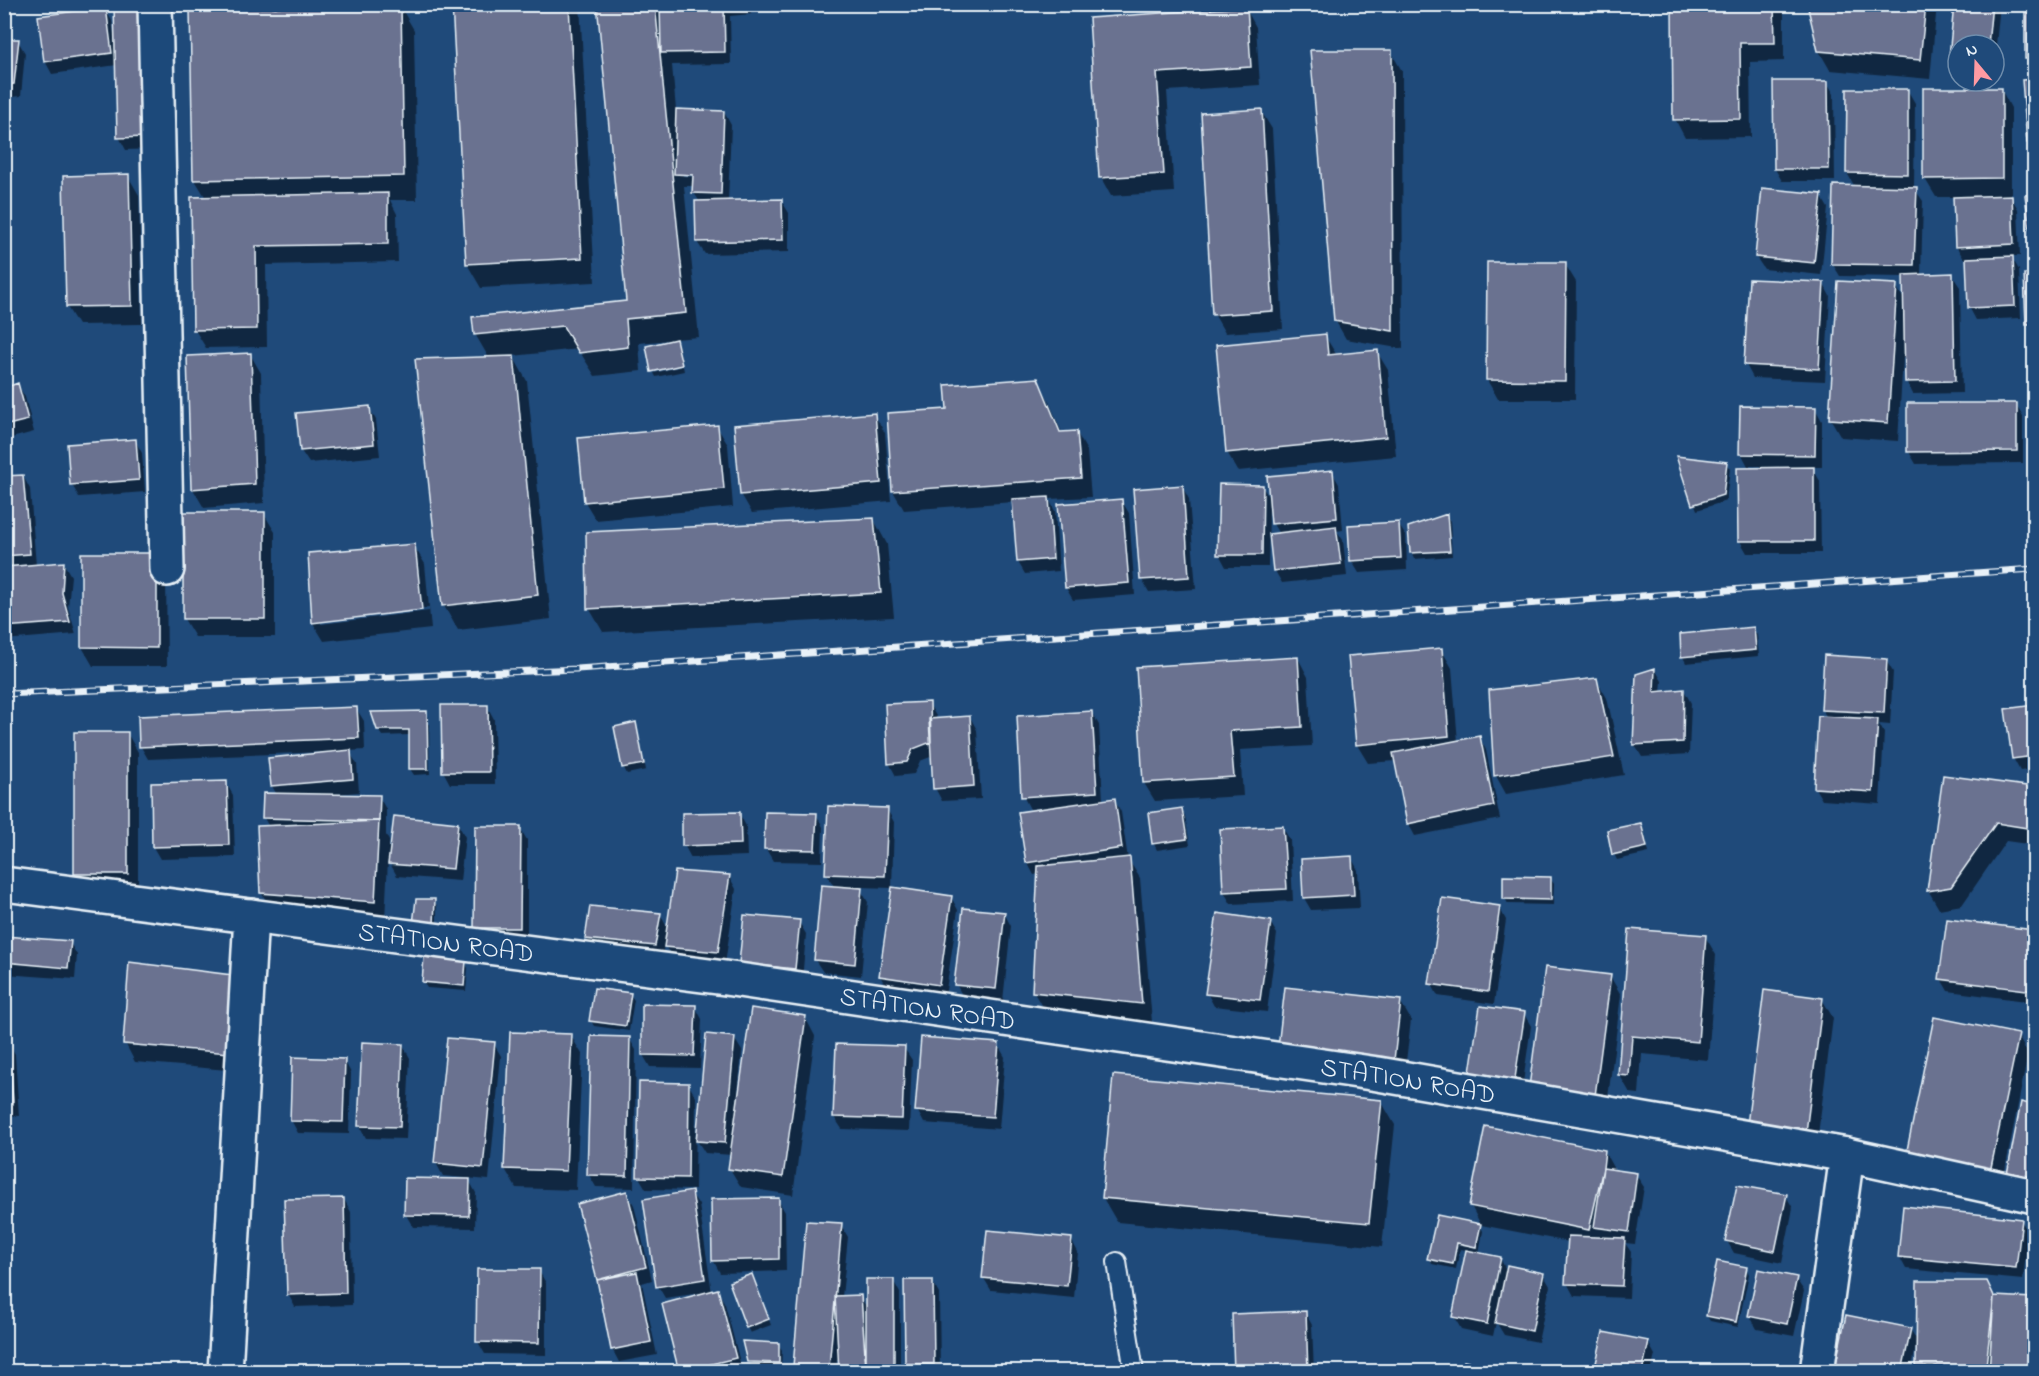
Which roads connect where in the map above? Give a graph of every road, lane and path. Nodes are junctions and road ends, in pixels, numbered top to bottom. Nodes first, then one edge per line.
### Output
1 (155, 4) edge
2 (167, 568) dead end
3 (4, 884) edge
4 (251, 916) junction
5 (1847, 1155) junction
6 (2034, 1196) edge
7 (1117, 1262) dead end
8 (225, 1371) edge
9 (1134, 1371) edge
10 (1817, 1371) edge

1 - 2 street
3 - 4 street, STATION ROAD
4 - 5 street, STATION ROAD
4 - 8 street
5 - 6 street, STATION ROAD
5 - 10 street
7 - 9 lane

